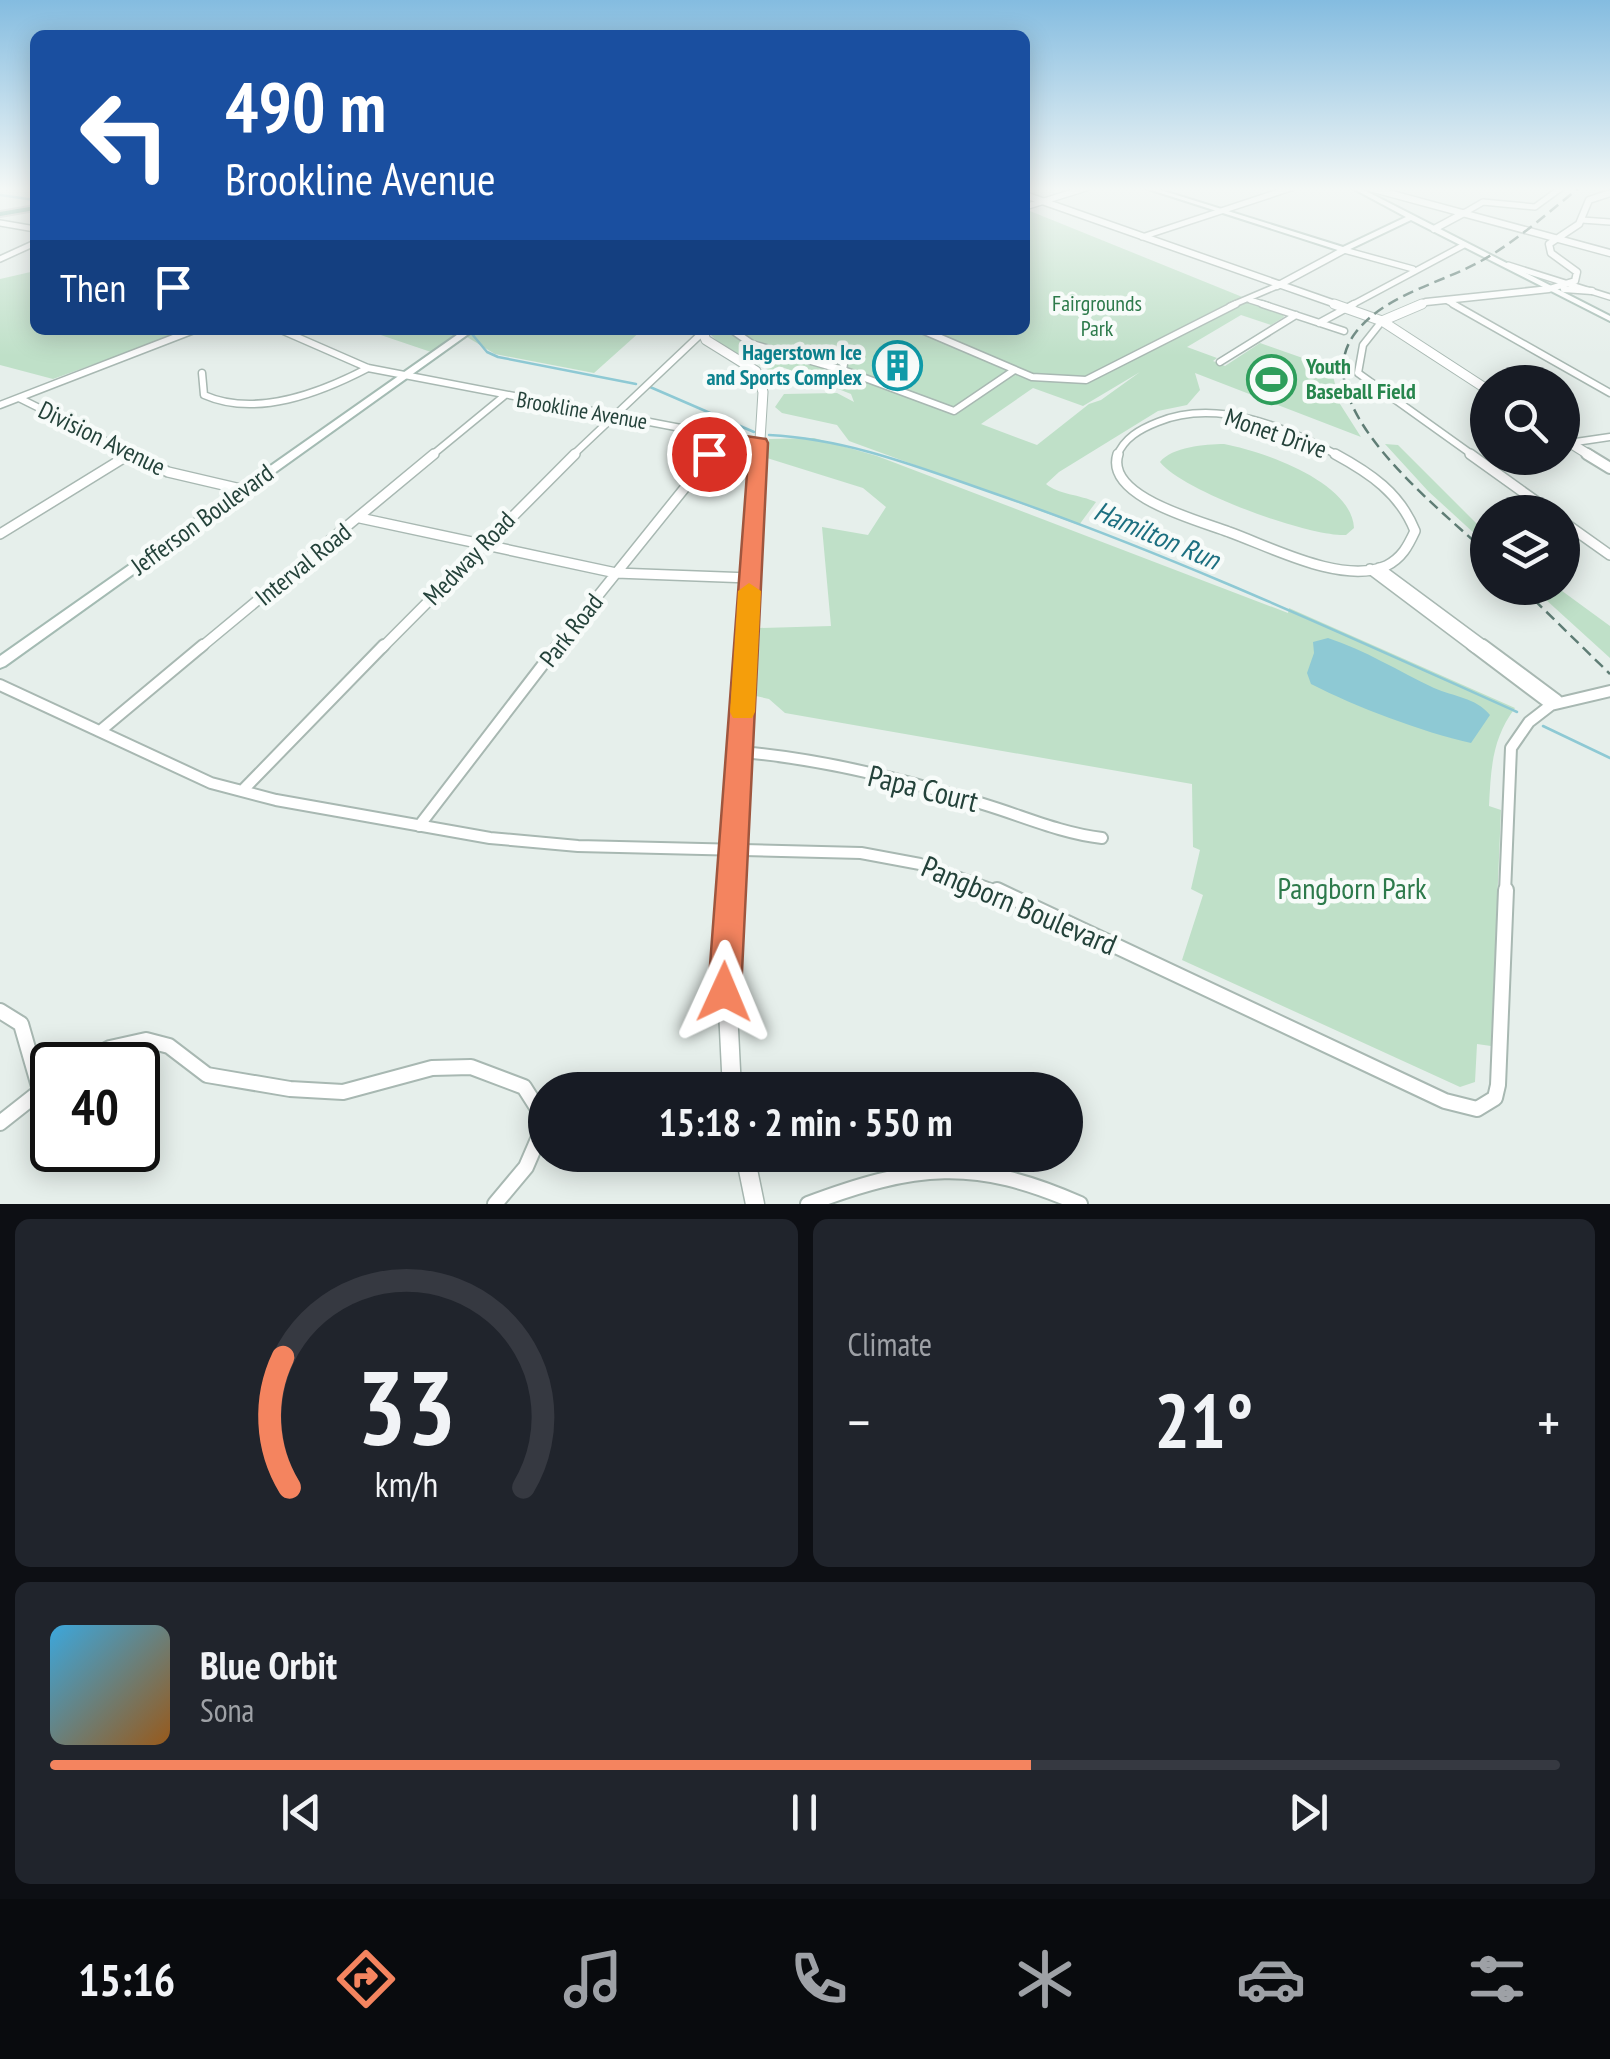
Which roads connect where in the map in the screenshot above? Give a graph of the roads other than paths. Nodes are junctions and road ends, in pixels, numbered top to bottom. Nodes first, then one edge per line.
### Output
1 (1162, 244) edge
2 (1326, 244) edge
3 (1356, 244) edge
4 (1549, 244) edge
5 (1577, 244) edge
6 (30, 245) edge
7 (1464, 245) joint
8 (1344, 250) junction
9 (1610, 253) edge
10 (0, 259) edge
11 (1496, 261) junction
12 (1413, 269) junction
13 (1570, 284) junction
14 (1277, 286) junction
15 (1549, 289) junction
16 (1592, 291) junction
17 (1610, 297) edge
18 (1446, 300) junction
19 (1246, 301) junction
20 (1349, 310) junction
21 (1296, 315) junction
22 (1610, 319) edge
23 (1382, 321) junction
24 (1320, 323) junction
25 (1344, 332) dead end
26 (181, 335) edge
27 (292, 335) edge
28 (463, 335) edge
29 (699, 335) edge
30 (704, 335) edge
31 (739, 335) edge
32 (933, 335) edge
33 (1220, 362) dead end
34 (368, 368) junction
35 (1013, 371) junction
36 (202, 374) dead end
37 (405, 376) junction
38 (1470, 378) edge
39 (1610, 394) edge
40 (504, 396) junction
41 (19, 398) junction
42 (0, 405) edge
43 (613, 414) junction
44 (1610, 437) edge
45 (726, 438) junction
46 (1580, 440) edge
47 (759, 443) junction
48 (1580, 450) edge
49 (130, 454) junction
50 (1470, 454) edge
51 (1610, 468) edge
52 (1499, 475) edge
53 (244, 490) junction
54 (1527, 495) edge
55 (360, 518) junction
56 (1580, 533) edge
57 (0, 534) edge
58 (483, 545) junction
59 (1610, 555) edge
60 (1374, 569) junction
61 (616, 573) junction
62 (750, 578) junction
63 (0, 663) edge
64 (0, 685) edge
65 (1610, 690) edge
66 (1553, 702) junction
67 (100, 731) junction
68 (741, 752) junction
69 (243, 790) junction
70 (419, 826) junction
71 (1102, 838) dead end
72 (732, 850) junction
73 (0, 1011) edge
74 (141, 1042) edge
75 (30, 1045) edge
76 (731, 1072) edge
77 (528, 1093) edge
78 (30, 1099) edge
79 (0, 1123) edge
80 (528, 1164) edge
81 (748, 1172) edge
82 (496, 1204) edge
83 (755, 1204) edge
84 (808, 1204) edge
85 (1080, 1204) edge

1 - 14 street
2 - 8 main road
3 - 8 main road
4 - 13 street
5 - 9 street
6 - 10 street
7 - 11 main road
7 - 12 street
8 - 12 street
8 - 14 street
11 - 13 street
11 - 15 main road
12 - 20 street
13 - 15 street
13 - 16 street
14 - 19 street
14 - 20 street
15 - 16 street
15 - 18 street
15 - 22 main road
16 - 17 street
18 - 23 street
18 - 39 street
19 - 21 street
19 - 35 street
20 - 23 street
20 - 24 street
21 - 24 street
21 - 33 street
23 - 38 street
23 - 50 street
24 - 25 street
26 - 41 street
27 - 34 street, Brookline Avenue
28 - 37 main road, Jefferson Boulevard
29 - 43 street, Medway Road
30 - 47 street
31 - 35 street
32 - 35 street
34 - 36 street
34 - 37 street, Brookline Avenue
37 - 40 street, Brookline Avenue
37 - 53 main road, Jefferson Boulevard
40 - 43 street, Brookline Avenue
40 - 55 street, Interval Road
41 - 42 street
41 - 49 street, Division Avenue
43 - 45 street, Brookline Avenue
43 - 58 street, Medway Road
44 - 46 street
45 - 47 street, Brookline Avenue
45 - 61 street, Park Road
47 - 62 street
48 - 51 street
49 - 53 street, Division Avenue
49 - 57 street
52 - 54 street
53 - 63 main road, Jefferson Boulevard
55 - 58 street
55 - 67 street, Interval Road
56 - 59 street
58 - 61 street
58 - 69 street, Medway Road
60 - 60 street, Monet Drive
60 - 66 street
61 - 62 street
61 - 70 street, Park Road
62 - 68 street
64 - 67 street, Pangborn Boulevard
65 - 66 street
66 - 72 street, Pangborn Boulevard
67 - 69 street, Pangborn Boulevard
68 - 71 street, Papa Court
68 - 72 street
69 - 70 street, Pangborn Boulevard
70 - 72 street, Pangborn Boulevard
72 - 76 street
73 - 75 street
74 - 77 street
78 - 79 street
80 - 82 street
81 - 83 street
84 - 85 street

